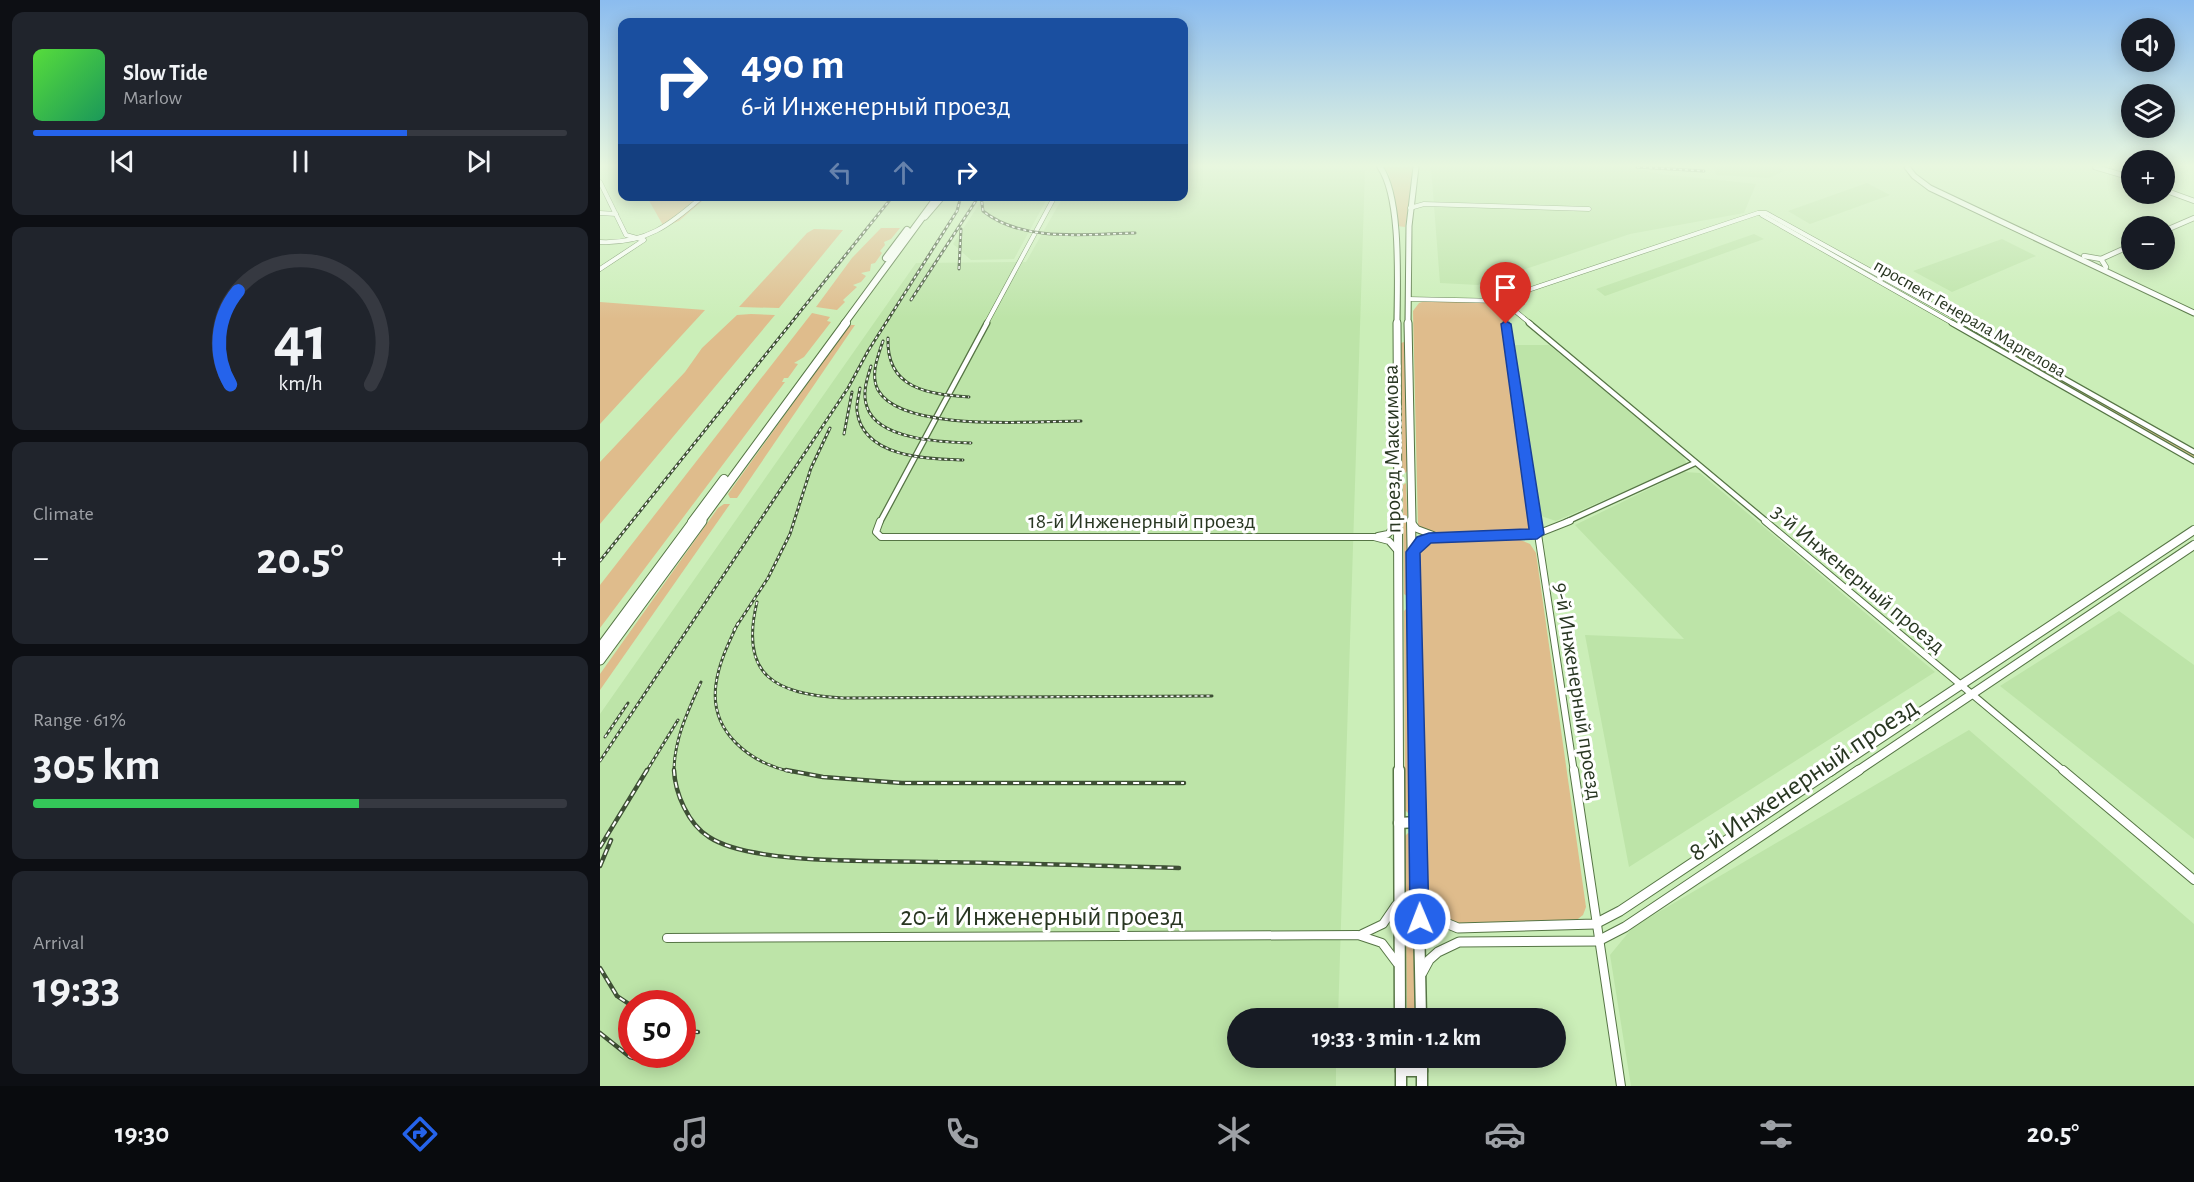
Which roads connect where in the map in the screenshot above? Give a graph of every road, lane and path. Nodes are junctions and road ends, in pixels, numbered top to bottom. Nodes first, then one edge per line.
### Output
1 (618, 218) edge
2 (679, 218) edge
3 (1043, 218) edge
4 (1393, 218) edge
5 (1409, 218) edge
6 (1744, 218) edge
7 (1766, 218) edge
8 (1776, 218) edge
9 (1998, 218) edge
10 (2000, 218) edge
11 (2194, 218) edge
12 (919, 219) joint
13 (2175, 226) edge
14 (1395, 231) junction
15 (1408, 231) junction
16 (636, 238) junction
17 (600, 242) edge
18 (2121, 251) edge
19 (2084, 256) junction
20 (2101, 259) junction
21 (2106, 267) junction
22 (600, 270) edge
23 (1396, 271) junction
24 (1408, 271) junction
25 (1408, 299) junction
26 (1503, 301) junction
27 (2194, 308) edge
28 (2194, 313) edge
29 (1991, 336) junction
30 (1397, 338) junction
31 (1408, 338) junction
32 (1983, 340) junction
33 (2091, 393) junction
34 (2085, 398) junction
35 (2194, 452) edge
36 (2194, 461) edge
37 (1695, 463) junction
38 (1412, 476) junction
39 (1396, 477) junction
40 (1412, 523) junction
41 (1397, 524) junction
42 (2194, 530) edge
43 (1537, 534) junction
44 (1374, 537) junction
45 (1440, 537) junction
46 (2194, 545) edge
47 (1397, 550) junction
48 (1413, 552) junction
49 (1397, 604) junction
50 (1414, 604) junction
51 (2021, 644) junction
52 (600, 648) edge
53 (2032, 652) junction
54 (600, 660) edge
55 (1960, 684) junction
56 (1971, 693) junction
57 (1417, 822) junction
58 (1399, 823) junction
59 (2194, 880) edge
60 (1400, 896) junction
61 (1420, 899) junction
62 (1595, 924) junction
63 (1358, 935) junction
64 (667, 938) dead end
65 (1598, 941) junction
66 (1400, 970) junction
67 (1420, 978) junction
68 (1400, 1008) edge
69 (1421, 1008) edge
70 (1401, 1071) joint
71 (1422, 1071) joint
72 (1401, 1086) edge
73 (1422, 1086) edge
74 (1621, 1086) edge

1 - 16 street
2 - 16 street
3 - 44 street, 18-й Инженерный проезд
4 - 14 main road, проезд Максимова
5 - 15 main road, проезд Максимова
6 - 26 street
7 - 32 street, проспект Генерала Маргелова
8 - 29 street, проспект Генерала Маргелова
9 - 28 main road
10 - 19 main road
11 - 13 street
12 - 52 highway
12 - 54 highway
14 - 15 main road
14 - 23 main road, проезд Максимова
15 - 24 main road, проезд Максимова
16 - 17 street
16 - 22 street
18 - 20 street
19 - 20 street
19 - 21 main road
20 - 21 street
21 - 27 main road
23 - 24 main road
23 - 30 main road, проезд Максимова
24 - 25 main road, проезд Максимова
25 - 26 street
25 - 31 main road, проезд Максимова
26 - 37 street, 3-й Инженерный проезд
26 - 43 street, 9-й Инженерный проезд
29 - 32 street
29 - 33 street, проспект Генерала Маргелова
30 - 31 main road
30 - 39 main road, проезд Максимова
31 - 38 main road, проезд Максимова
32 - 34 street, проспект Генерала Маргелова
33 - 34 street
33 - 35 street, проспект Генерала Маргелова
34 - 36 street, проспект Генерала Маргелова
37 - 43 street
37 - 55 street, 3-й Инженерный проезд
38 - 39 main road
38 - 40 main road, проезд Максимова
39 - 41 main road, проезд Максимова
40 - 45 street
40 - 48 main road, проезд Максимова
41 - 44 street
41 - 47 main road, проезд Максимова
42 - 51 street, 8-й Инженерный проезд
43 - 45 street
43 - 62 street, 9-й Инженерный проезд
44 - 47 street, 18-й Инженерный проезд
45 - 48 street
46 - 53 street, 8-й Инженерный проезд
47 - 49 main road, проезд Максимова
48 - 50 main road, проезд Максимова
49 - 50 main road
49 - 58 main road, проезд Максимова
50 - 57 main road, проезд Максимова
51 - 53 street
51 - 55 street, 8-й Инженерный проезд
53 - 56 street, 8-й Инженерный проезд
55 - 56 street, 3-й Инженерный проезд
55 - 62 street, 8-й Инженерный проезд
56 - 59 street, 3-й Инженерный проезд
56 - 65 street, 8-й Инженерный проезд
57 - 58 main road
57 - 61 main road, проезд Максимова
58 - 60 main road, проезд Максимова
60 - 63 street
60 - 66 main road, проезд Максимова
61 - 62 street, 8-й Инженерный проезд
61 - 67 main road, проезд Максимова
62 - 65 street, 9-й Инженерный проезд
63 - 64 street, 20-й Инженерный проезд
63 - 66 street, 20-й Инженерный проезд
65 - 67 street, 8-й Инженерный проезд
65 - 74 street, 9-й Инженерный проезд
66 - 68 main road, проезд Максимова
67 - 69 main road, проезд Максимова
70 - 71 main road
70 - 72 main road
71 - 73 main road

